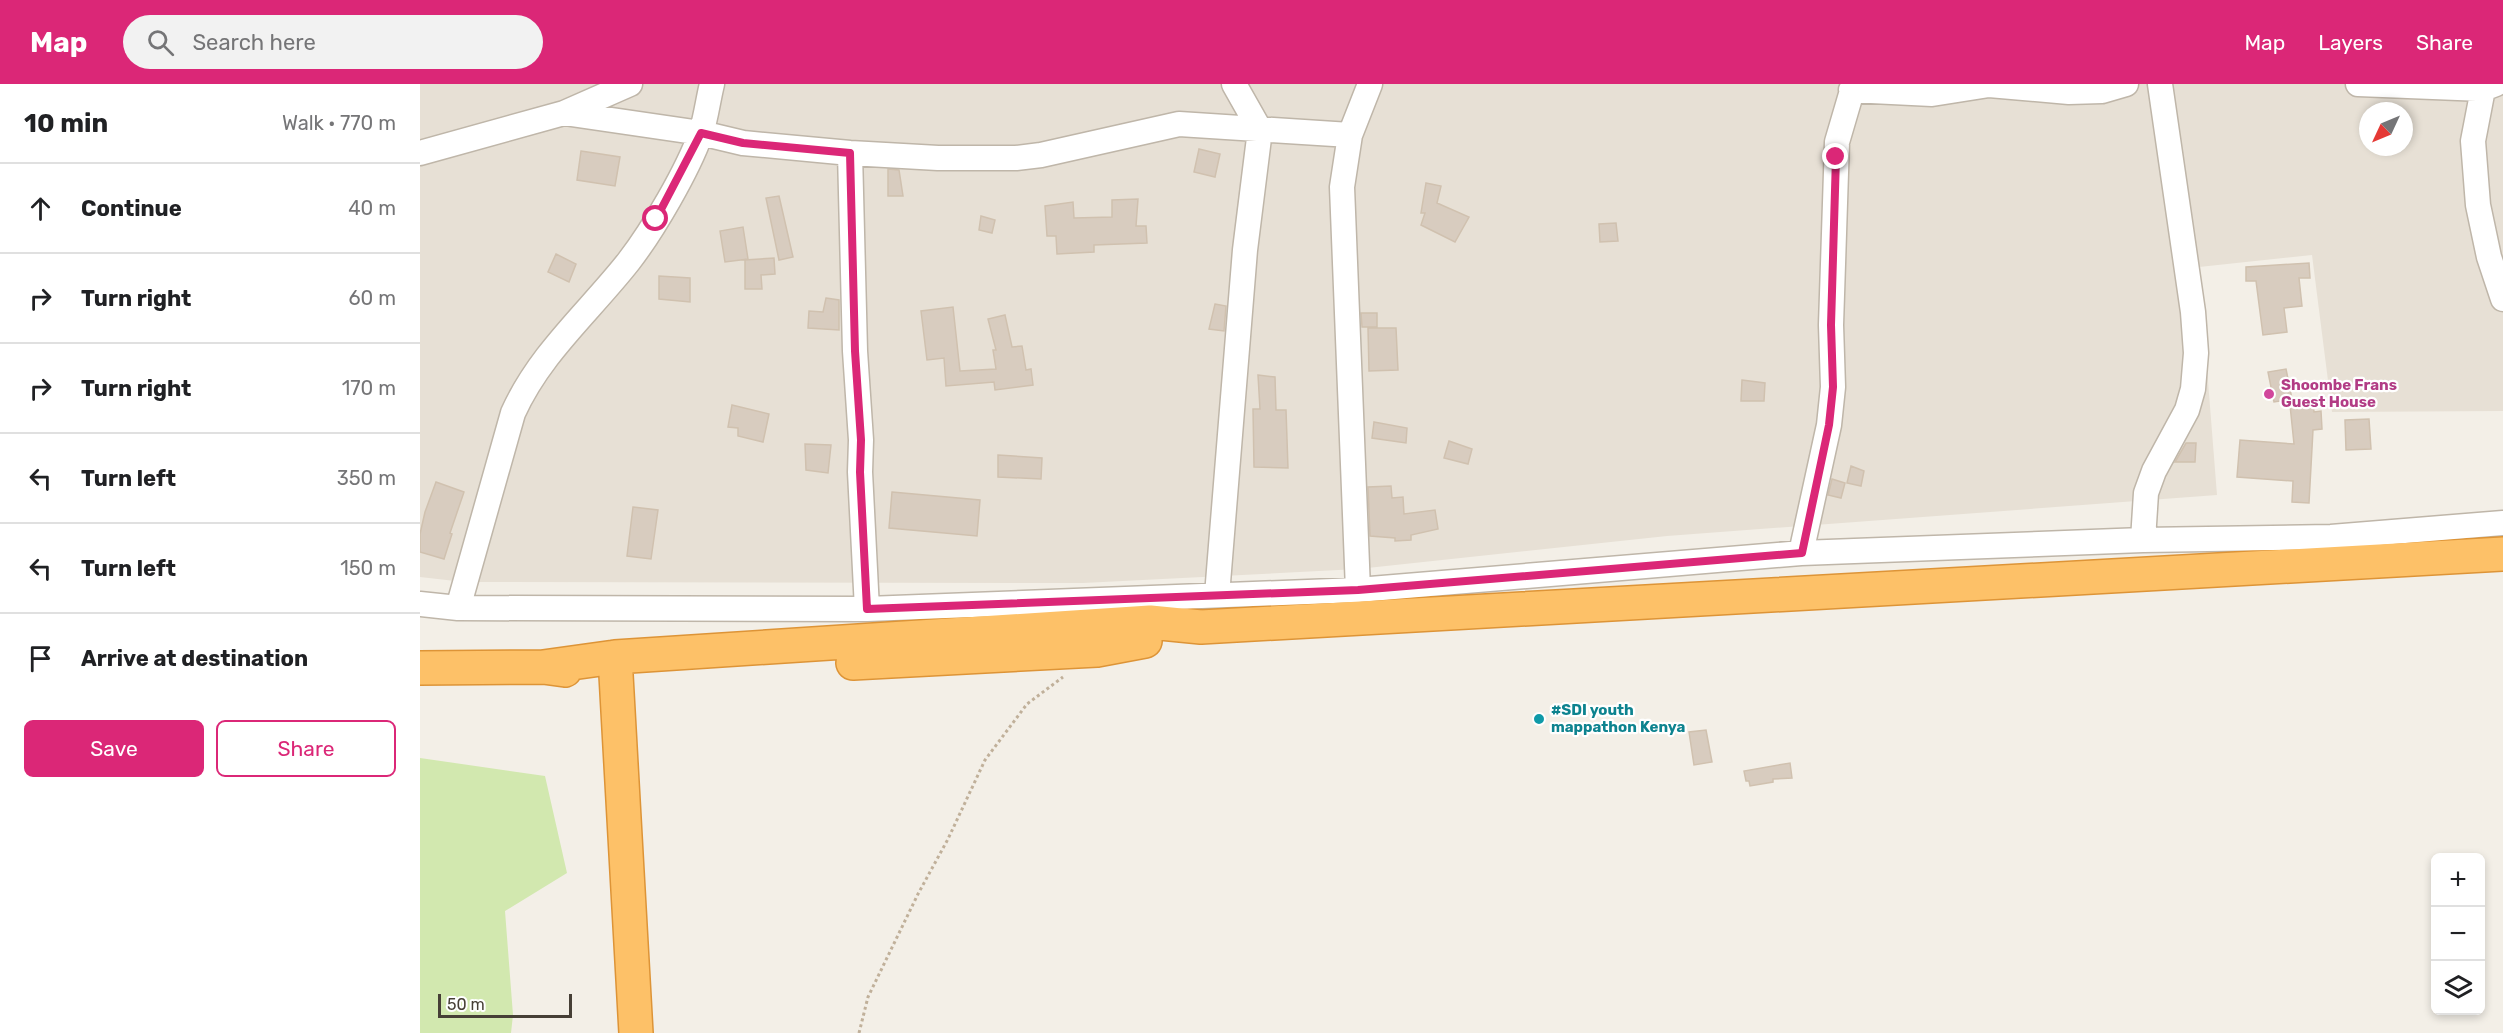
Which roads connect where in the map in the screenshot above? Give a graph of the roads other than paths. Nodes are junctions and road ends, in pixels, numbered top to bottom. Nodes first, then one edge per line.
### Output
1 (630, 84) edge
2 (712, 84) edge
3 (1234, 84) edge
4 (1370, 84) edge
5 (2126, 84) edge
6 (2160, 84) edge
7 (2358, 84) edge
8 (2489, 86) edge
9 (1852, 87) edge
10 (564, 113) junction
11 (1260, 130) junction
12 (701, 133) junction
13 (1350, 135) junction
14 (420, 153) edge
15 (850, 153) junction
16 (2503, 299) edge
17 (2503, 523) edge
18 (2143, 540) junction
19 (1802, 553) junction
20 (2503, 554) edge
21 (1358, 590) junction
22 (1217, 595) junction
23 (420, 604) edge
24 (458, 608) junction
25 (867, 609) junction
26 (616, 666) junction
27 (420, 668) edge
28 (636, 1033) edge

1 - 10 street
2 - 12 street
3 - 11 street
4 - 13 street
5 - 9 street
6 - 18 street
7 - 8 street
8 - 16 street
9 - 19 street
10 - 12 street
10 - 14 street
11 - 13 street
11 - 15 street
11 - 22 street
12 - 15 street
12 - 24 street
13 - 21 street
15 - 25 street
17 - 18 street
18 - 19 street
19 - 21 street
20 - 26 highway
21 - 22 street
22 - 25 street
23 - 24 street
24 - 25 street
26 - 27 highway
26 - 28 highway

